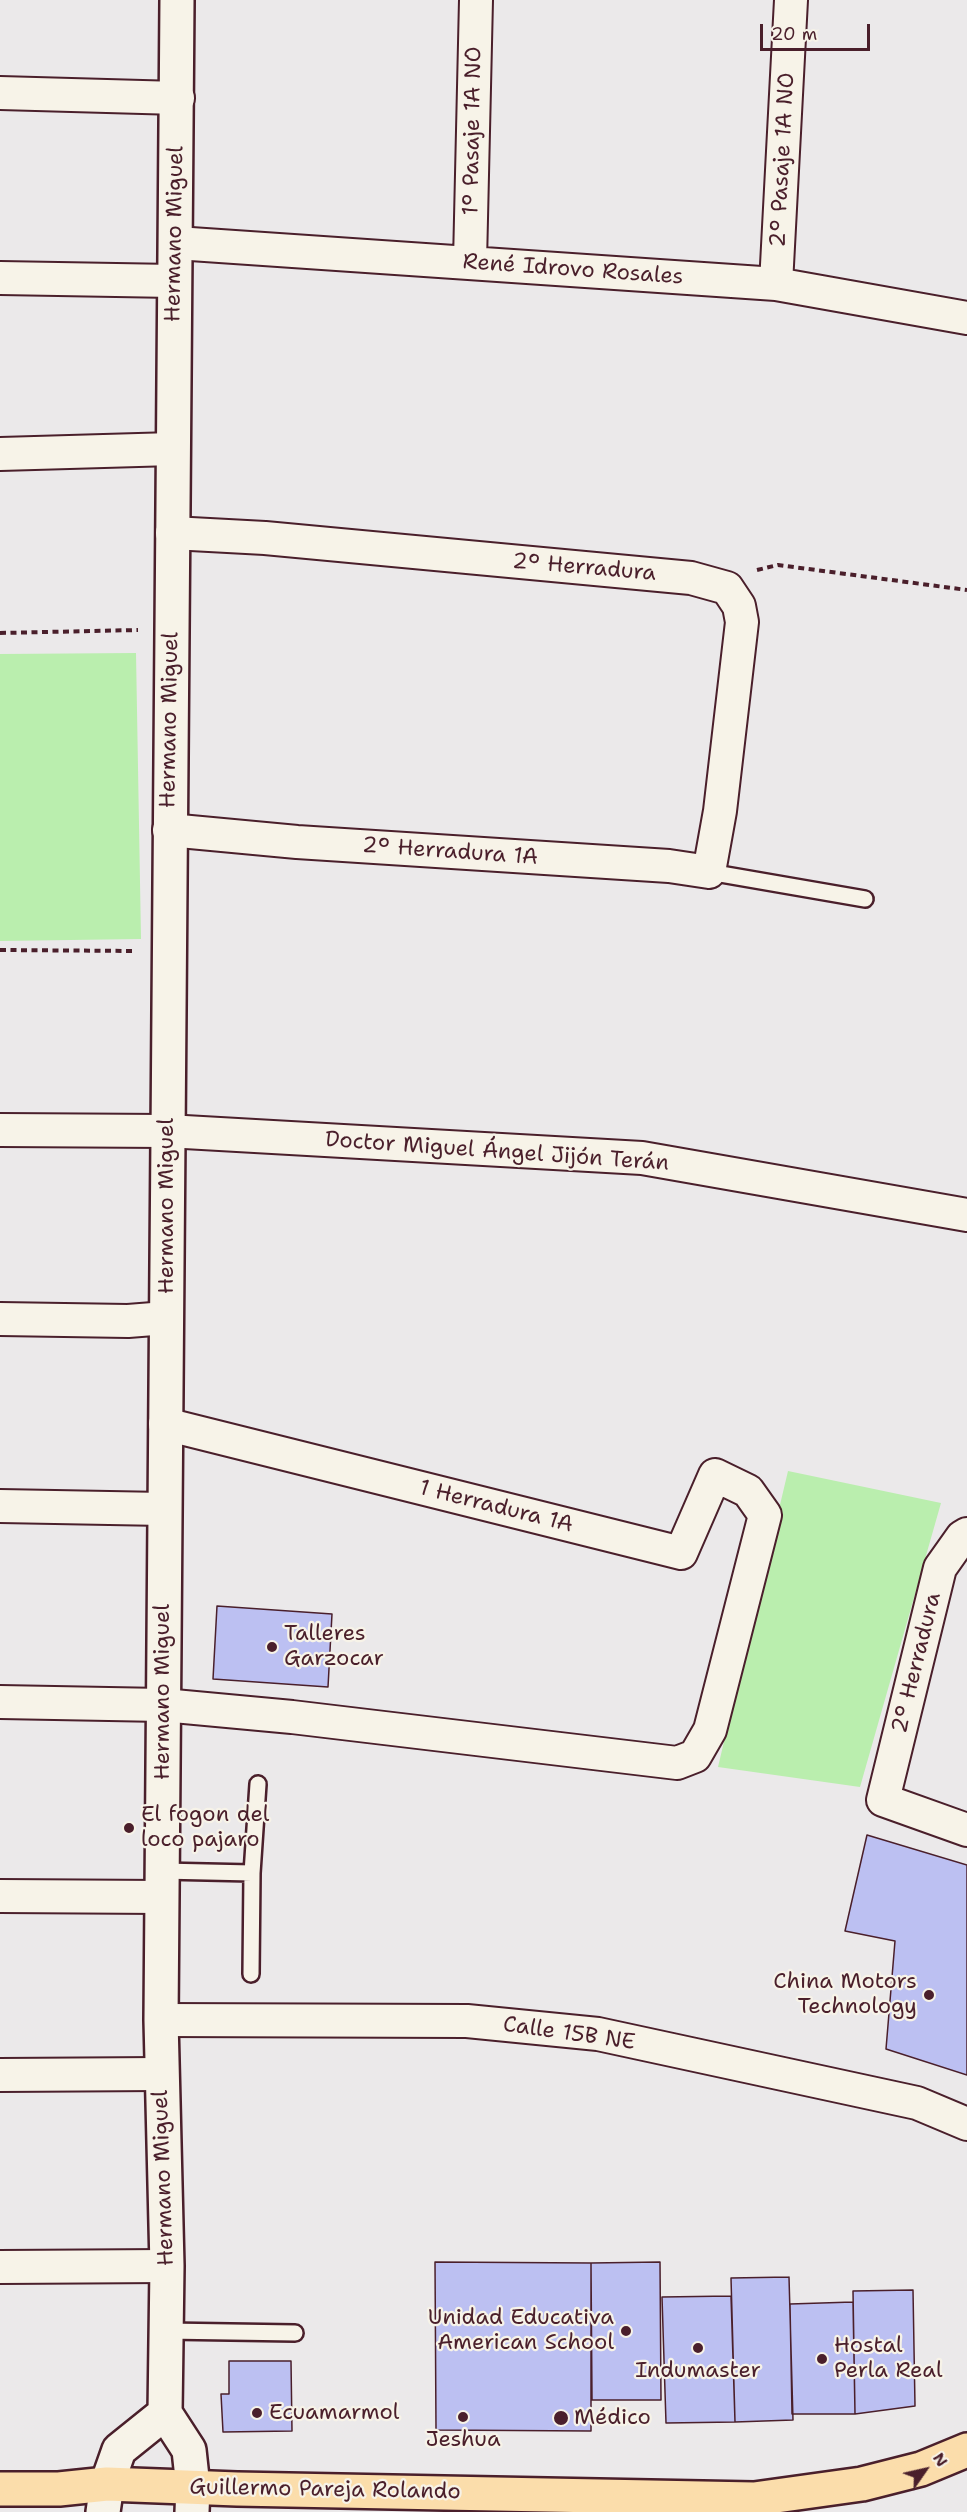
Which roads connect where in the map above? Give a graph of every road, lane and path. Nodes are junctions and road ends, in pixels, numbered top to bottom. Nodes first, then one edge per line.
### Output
1 (177, 0) edge
2 (476, 0) edge
3 (790, 0) edge
4 (0, 93) edge
5 (178, 98) junction
6 (176, 243) junction
7 (470, 262) junction
8 (0, 278) edge
9 (174, 281) junction
10 (776, 284) junction
11 (967, 318) edge
12 (172, 449) junction
13 (0, 454) edge
14 (172, 533) junction
15 (727, 588) junction
16 (967, 590) edge
17 (171, 629) junction
18 (0, 633) edge
19 (169, 830) junction
20 (710, 862) junction
21 (865, 899) dead end
22 (0, 950) edge
23 (169, 951) junction
24 (0, 1130) edge
25 (167, 1131) junction
26 (967, 1215) edge
27 (166, 1318) junction
28 (0, 1320) edge
29 (165, 1424) junction
30 (0, 1506) edge
31 (164, 1509) junction
32 (967, 1534) edge
33 (0, 1702) edge
34 (163, 1705) junction
35 (258, 1784) dead end
36 (967, 1830) edge
37 (252, 1873) junction
38 (162, 1884) junction
39 (0, 1896) edge
40 (251, 1974) dead end
41 (161, 2020) junction
42 (0, 2074) edge
43 (160, 2074) junction
44 (967, 2124) edge
45 (167, 2266) junction
46 (0, 2268) edge
47 (166, 2331) junction
48 (295, 2333) dead end
49 (165, 2413) junction
50 (967, 2450) edge
51 (0, 2489) edge
52 (105, 2498) edge
53 (193, 2500) edge

1 - 5 street, Hermano Miguel
2 - 7 street, 1° Pasaje 1A NO
3 - 10 street, 2° Pasaje 1A NO
4 - 5 street
5 - 6 street, Hermano Miguel
6 - 7 street, René Idrovo Rosales
6 - 9 street, Hermano Miguel
7 - 10 street, René Idrovo Rosales
8 - 9 street
9 - 12 street, Hermano Miguel
10 - 11 street, René Idrovo Rosales
12 - 13 street
12 - 14 street, Hermano Miguel
14 - 15 street, 2° Herradura
14 - 17 street, Hermano Miguel
15 - 16 path
15 - 20 street
17 - 18 path
17 - 19 street, Hermano Miguel
19 - 20 street, 2° Herradura 1A
19 - 23 street, Hermano Miguel
20 - 21 lane
22 - 23 path
23 - 25 street, Hermano Miguel
24 - 25 street, Doctor Miguel Ángel Jijón Terán
25 - 26 street, Doctor Miguel Ángel Jijón Terán
25 - 27 street, Hermano Miguel
27 - 28 street
27 - 29 street, Hermano Miguel
29 - 31 street, Hermano Miguel
29 - 34 street, 1 Herradura 1A
30 - 31 street
31 - 34 street, Hermano Miguel
32 - 36 street, 2° Herradura
33 - 34 street
34 - 38 street, Hermano Miguel
35 - 37 lane
37 - 38 lane
37 - 40 lane
38 - 39 street
38 - 41 street, Hermano Miguel
41 - 43 street, Hermano Miguel
41 - 44 street, Calle 15B NE
42 - 43 street
43 - 45 street, Hermano Miguel
45 - 46 street
45 - 47 street, Hermano Miguel
47 - 48 lane
47 - 49 street, Hermano Miguel
49 - 52 street
49 - 53 street
50 - 53 main road, Guillermo Pareja Rolando
51 - 52 main road, Guillermo Pareja Rolando
52 - 53 main road, Guillermo Pareja Rolando

